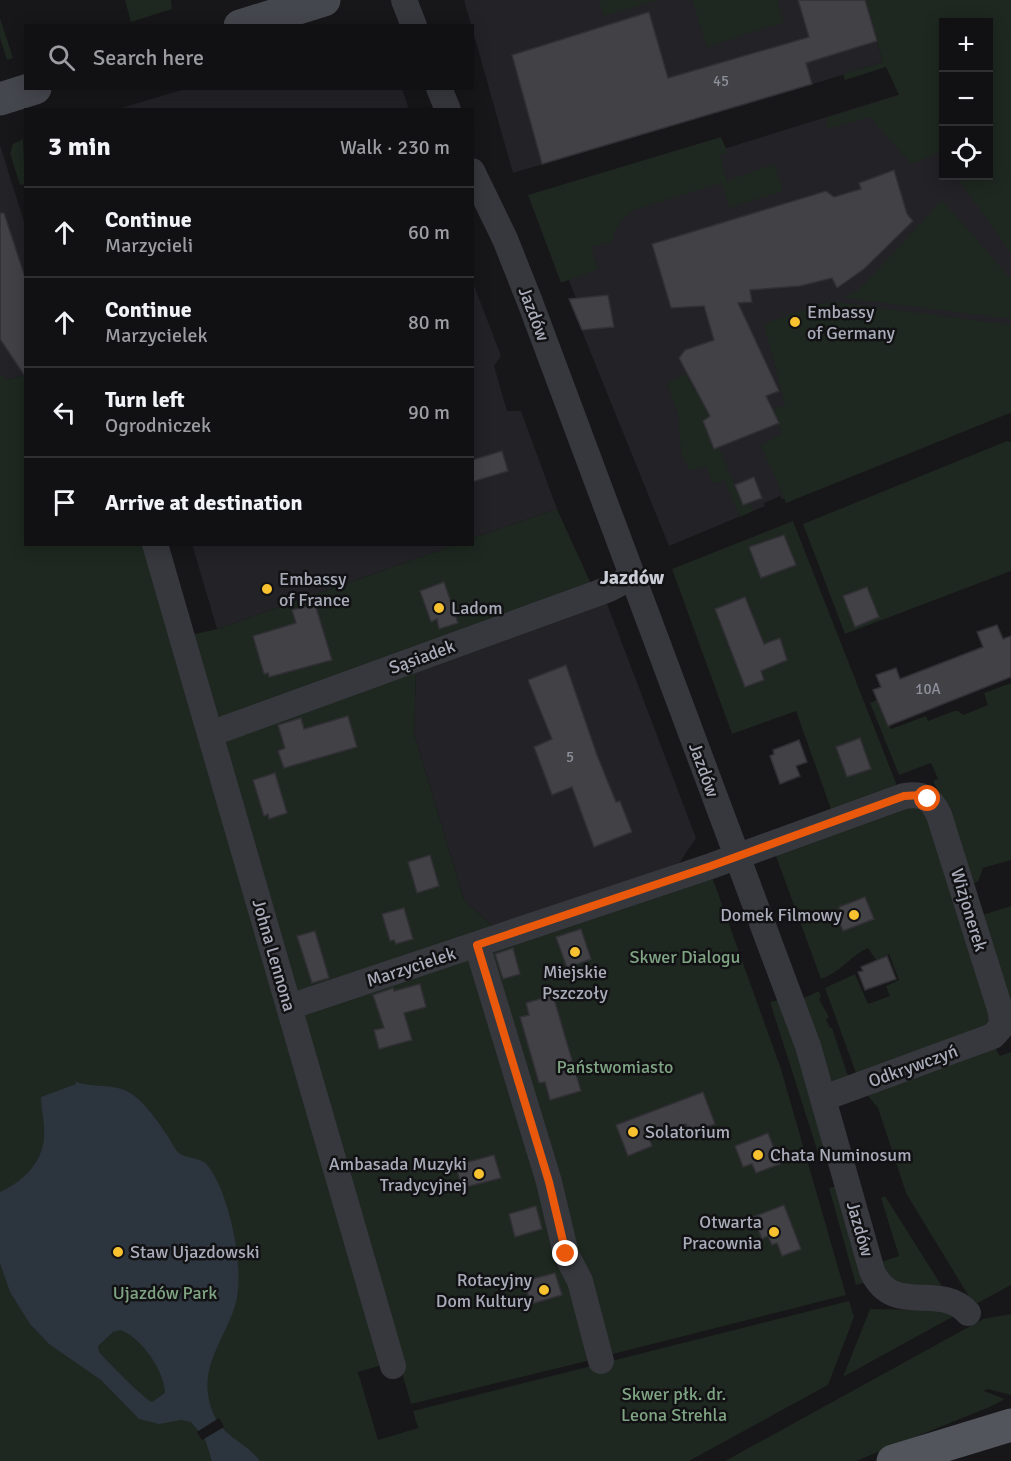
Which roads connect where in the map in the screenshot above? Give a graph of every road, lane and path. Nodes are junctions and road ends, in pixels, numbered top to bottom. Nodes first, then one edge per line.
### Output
1 (324, 0) edge
2 (404, 0) edge
3 (246, 24) edge
4 (413, 24) edge
5 (441, 90) edge
6 (447, 108) edge
7 (474, 175) edge
8 (156, 546) edge
9 (633, 577) junction
10 (210, 734) junction
11 (929, 801) joint
12 (736, 857) junction
13 (477, 945) junction
14 (289, 1007) junction
15 (1000, 1031) joint
16 (824, 1098) junction
17 (968, 1313) dead end
18 (601, 1361) dead end
19 (393, 1366) dead end
20 (1011, 1426) edge
21 (893, 1461) edge
22 (957, 1461) edge

1 - 3 street
2 - 4 street
5 - 6 street
7 - 9 street, Jazdów
8 - 10 street, Johna Lennona
9 - 10 street, Sąsiadek
9 - 12 street, Jazdów
10 - 14 street, Johna Lennona
11 - 12 street, Marzycielek
11 - 15 street, Wizjonerek
12 - 13 street, Marzycielek
12 - 16 street, Jazdów
13 - 14 street, Marzycielek
13 - 18 street
14 - 19 street, Johna Lennona
15 - 16 street, Odkrywczyń
16 - 17 street, Jazdów
20 - 21 main road
20 - 22 main road

